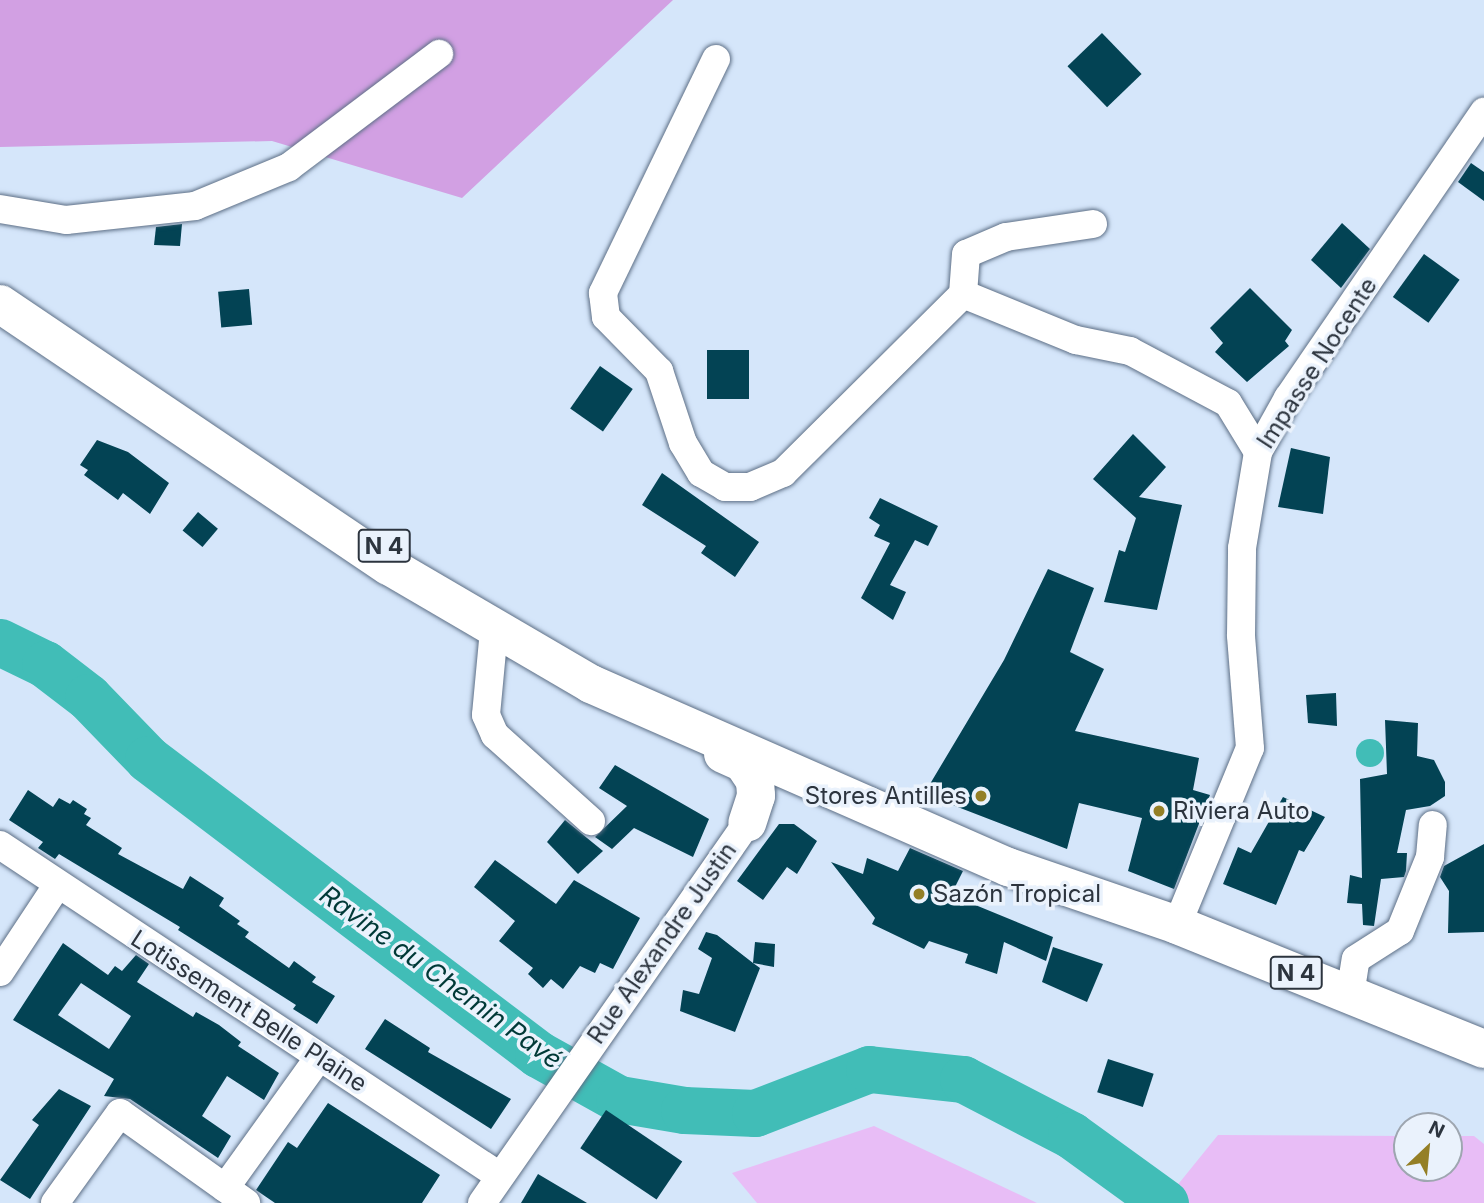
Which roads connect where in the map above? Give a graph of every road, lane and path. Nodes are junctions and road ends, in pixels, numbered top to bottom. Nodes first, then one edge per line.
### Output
1 (439, 54) dead end
2 (716, 59) dead end
3 (1484, 112) edge
4 (0, 209) edge
5 (1093, 224) dead end
6 (0, 290) edge
7 (963, 294) junction
8 (0, 304) edge
9 (1258, 452) junction
10 (494, 630) junction
11 (657, 714) junction
12 (859, 804) junction
13 (591, 821) dead end
14 (747, 822) junction
15 (1433, 825) dead end
16 (0, 845) edge
17 (58, 884) junction
18 (1106, 902) junction
19 (1177, 925) junction
20 (0, 972) edge
21 (1350, 995) junction
22 (1484, 1049) edge
23 (319, 1057) junction
24 (498, 1175) junction
25 (236, 1196) edge
26 (55, 1203) edge
27 (482, 1203) edge

1 - 4 street
2 - 7 street
3 - 9 street, Impasse Nocente
5 - 7 street
6 - 18 highway, N 4
7 - 9 street
8 - 10 highway, N 4
9 - 19 street, Impasse Nocente
10 - 11 highway, N 4
10 - 13 street
11 - 12 highway, N 4
11 - 14 highway
12 - 14 highway
12 - 18 highway, N 4
14 - 24 street, Rue Alexandre Justin
15 - 21 street
16 - 17 street, Lotissement Belle Plaine
17 - 20 street
17 - 23 street, Lotissement Belle Plaine
18 - 19 highway, N 4
19 - 21 highway, N 4
21 - 22 highway, N 4
23 - 24 street, Lotissement Belle Plaine
23 - 25 street
24 - 27 street, Rue Alexandre Justin
25 - 26 street

